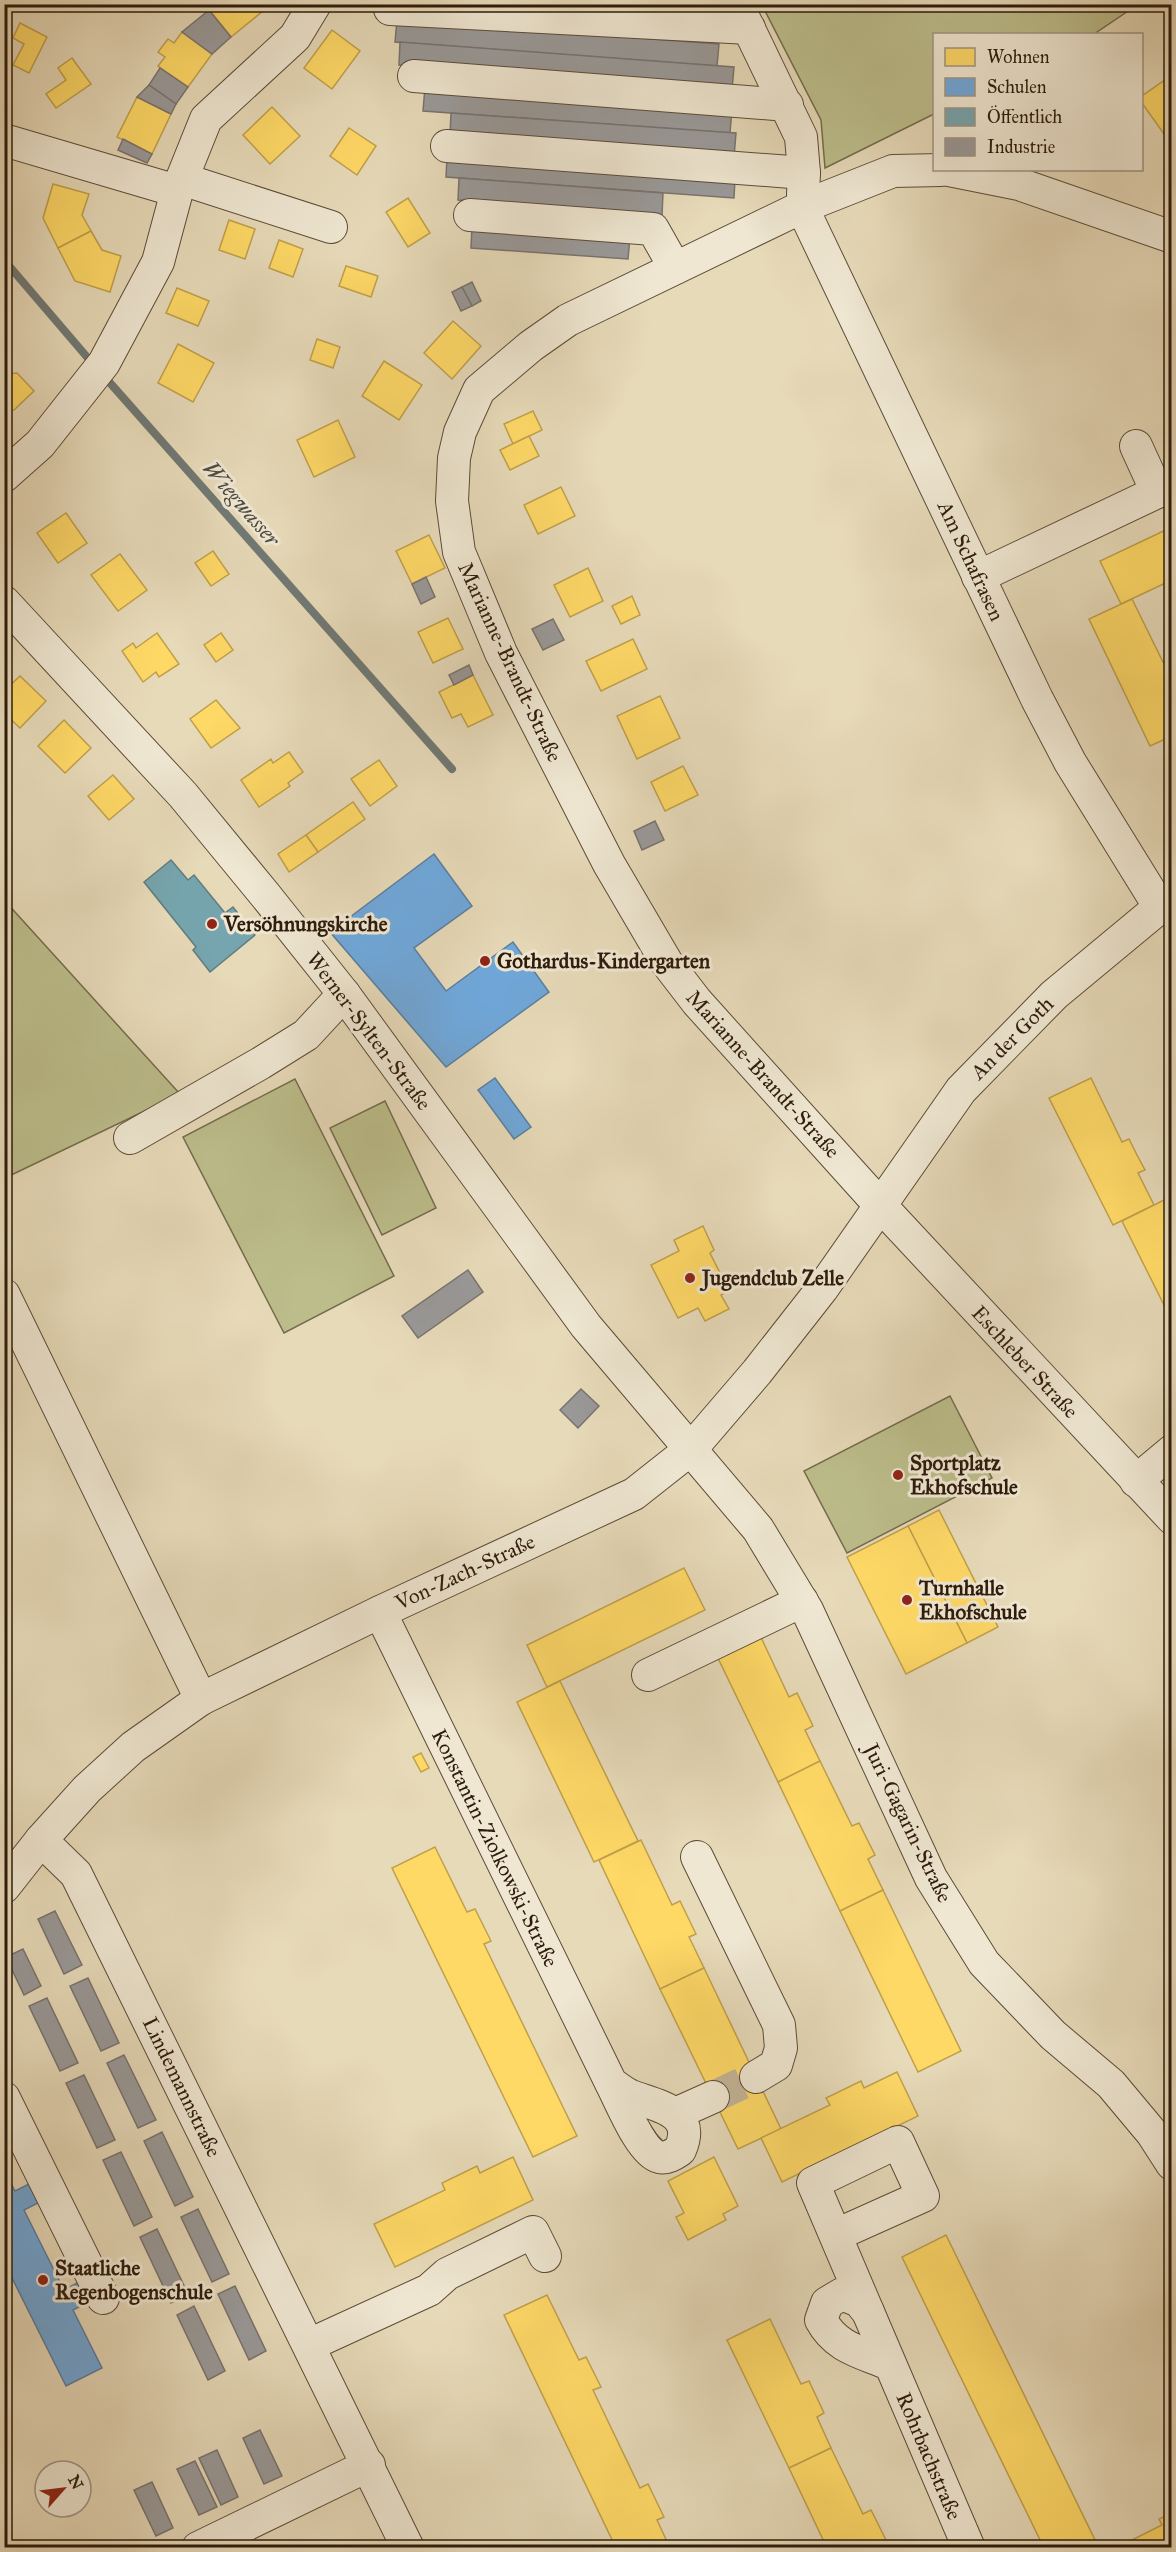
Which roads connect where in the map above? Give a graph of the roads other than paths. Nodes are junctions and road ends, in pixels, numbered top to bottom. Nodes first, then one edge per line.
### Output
1 (315, 4) edge
2 (390, 9) dead end
3 (743, 16) edge
4 (414, 76) dead end
5 (788, 105) junction
6 (4, 140) edge
7 (447, 146) dead end
8 (933, 170) edge
9 (954, 171) edge
10 (804, 173) junction
11 (179, 185) junction
12 (802, 207) junction
13 (470, 215) dead end
14 (331, 227) dead end
15 (1172, 237) edge
16 (675, 268) junction
17 (1136, 446) dead end
18 (4, 476) edge
19 (1164, 489) edge
20 (978, 577) junction
21 (4, 602) edge
22 (1165, 901) edge
23 (344, 994) junction
24 (129, 1138) dead end
25 (879, 1204) junction
26 (4, 1295) edge
27 (691, 1449) junction
28 (1172, 1451) edge
29 (1136, 1481) junction
30 (1172, 1518) edge
31 (802, 1601) junction
32 (380, 1612) junction
33 (648, 1675) dead end
34 (201, 1699) junction
35 (41, 1840) junction
36 (697, 1857) dead end
37 (4, 1887) edge
38 (756, 2077) tunnel mouth
39 (611, 2084) junction
40 (713, 2097) tunnel mouth
41 (4, 2098) edge
42 (675, 2114) junction
43 (1172, 2164) edge
44 (836, 2235) junction
45 (545, 2256) dead end
46 (103, 2298) dead end
47 (868, 2312) junction
48 (309, 2345) junction
49 (890, 2364) junction
50 (369, 2465) junction
51 (198, 2547) edge
52 (408, 2547) edge
53 (969, 2547) edge

1 - 11 street
2 - 3 street
3 - 5 street
4 - 5 street
5 - 10 street
6 - 11 street
7 - 10 street
8 - 12 street, Marianne-Brandt-Straße
9 - 15 street
10 - 12 street
11 - 14 street
11 - 18 street
12 - 16 street, Marianne-Brandt-Straße
12 - 20 street, Am Schafrasen
13 - 16 street
16 - 25 street, Marianne-Brandt-Straße
17 - 19 street
19 - 20 street
20 - 22 street, Am Schafrasen
21 - 23 street, Werner-Sylten-Straße
22 - 25 street, An der Goth
23 - 24 street
23 - 27 street, Werner-Sylten-Straße
25 - 27 street, Von-Zach-Straße
25 - 29 street, Eschleber Straße
26 - 34 street
27 - 31 street, Juri-Gagarin-Straße
27 - 32 street, Von-Zach-Straße
28 - 29 street
29 - 30 street, Eschleber Straße
31 - 33 street
31 - 43 street, Juri-Gagarin-Straße
32 - 34 street, Von-Zach-Straße
32 - 39 street, Konstantin-Ziolkowski-Straße
34 - 35 street, Von-Zach-Straße
35 - 37 street, Von-Zach-Straße
35 - 48 street, Lindemannstraße
36 - 38 street
39 - 42 street
39 - 42 street, Konstantin-Ziolkowski-Straße
40 - 42 street
41 - 46 street
44 - 44 street, Rohrbachstraße
44 - 47 street, Rohrbachstraße
45 - 48 street
47 - 49 street, Rohrbachstraße
47 - 49 street
48 - 50 street, Lindemannstraße
49 - 53 street, Rohrbachstraße
50 - 51 street
50 - 52 street, Lindemannstraße

